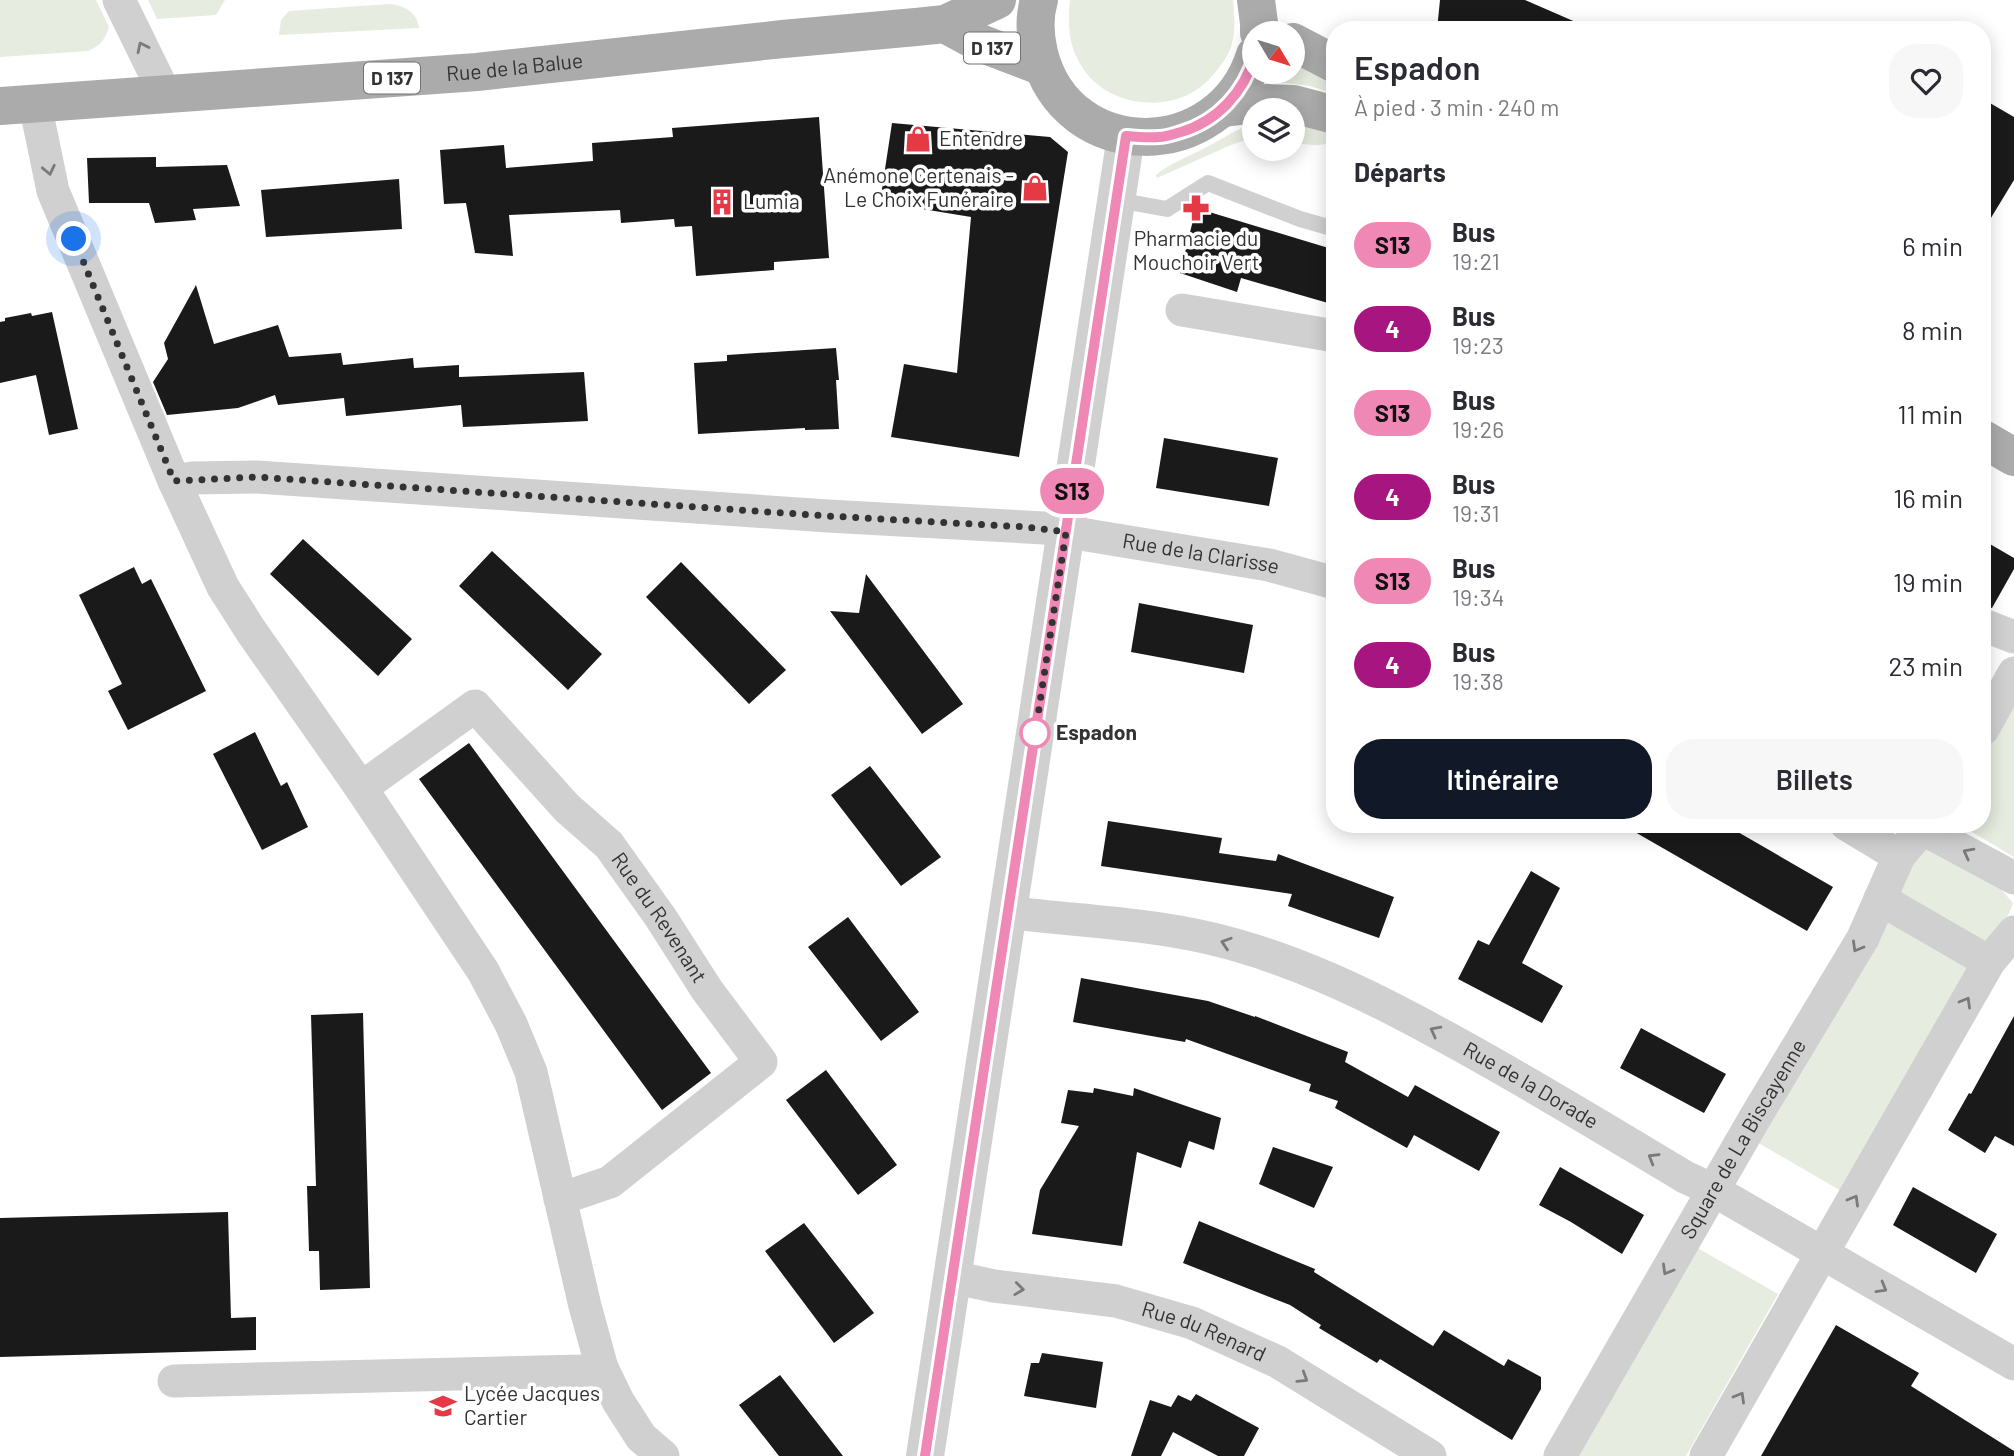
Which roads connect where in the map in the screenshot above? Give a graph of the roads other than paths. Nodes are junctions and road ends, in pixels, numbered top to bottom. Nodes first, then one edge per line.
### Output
1 (118, 0) edge
2 (997, 0) edge
3 (1039, 0) edge
4 (944, 23) junction
5 (1306, 49) edge
6 (1326, 59) edge
7 (1043, 67) junction
8 (1242, 84) edge
9 (165, 94) junction
10 (18, 105) edge
11 (1224, 108) junction
12 (1326, 113) edge
13 (1126, 136) junction
14 (1117, 200) junction
15 (1326, 226) edge
16 (1182, 310) dead end
17 (1326, 334) edge
18 (1991, 444) edge
19 (2014, 457) edge
20 (174, 481) junction
21 (1066, 532) junction
22 (1326, 581) edge
23 (1991, 628) edge
24 (2014, 637) edge
25 (2014, 673) edge
26 (1991, 715) edge
27 (361, 788) junction
28 (1861, 833) edge
29 (1918, 833) edge
30 (1936, 833) edge
31 (1899, 856) junction
32 (2014, 878) edge
33 (1880, 899) junction
34 (1008, 912) junction
35 (2014, 932) edge
36 (1989, 962) junction
37 (1713, 1190) junction
38 (560, 1199) junction
39 (1823, 1254) junction
40 (952, 1277) junction
41 (2014, 1364) edge
42 (602, 1368) junction
43 (174, 1381) dead end
44 (663, 1456) edge
45 (925, 1456) edge
46 (1430, 1456) edge
47 (1560, 1456) edge
48 (1706, 1456) edge

9 -> 1 street
2 - 4 main road, Rue de la Balue / D 137
3 - 7 main road
4 - 7 main road, D 137
4 - 9 main road, Rue de la Balue / D 137
5 - 6 main road
7 - 13 main road
8 - 11 main road
9 - 10 main road, Rue de la Balue / D 137
10 -> 20 street
11 - 12 main road
11 - 13 main road
13 - 14 street
14 - 15 lane
14 - 21 street
16 - 17 street
18 - 19 main road
20 - 21 street, Rue de la Clarisse
20 - 27 street
21 - 22 street, Rue de la Clarisse
21 - 34 street
23 - 24 street
25 - 26 street
27 - 38 street
27 - 38 street, Rue du Revenant
28 - 31 street
29 - 31 street, Square de La Biscayenne
32 -> 30 street
31 - 33 street, Square de La Biscayenne
33 - 36 street
33 -> 37 street, Square de La Biscayenne
37 -> 34 street, Rue de la Dorade
34 - 40 street
35 - 36 street
39 -> 36 street
37 - 39 street, Rue de la Dorade
37 -> 47 street, Square de La Biscayenne
38 - 42 street
39 -> 41 street, Rue de la Dorade
48 -> 39 street
40 - 45 street
40 -> 46 street, Rue du Renard
42 - 43 street
42 - 44 street

